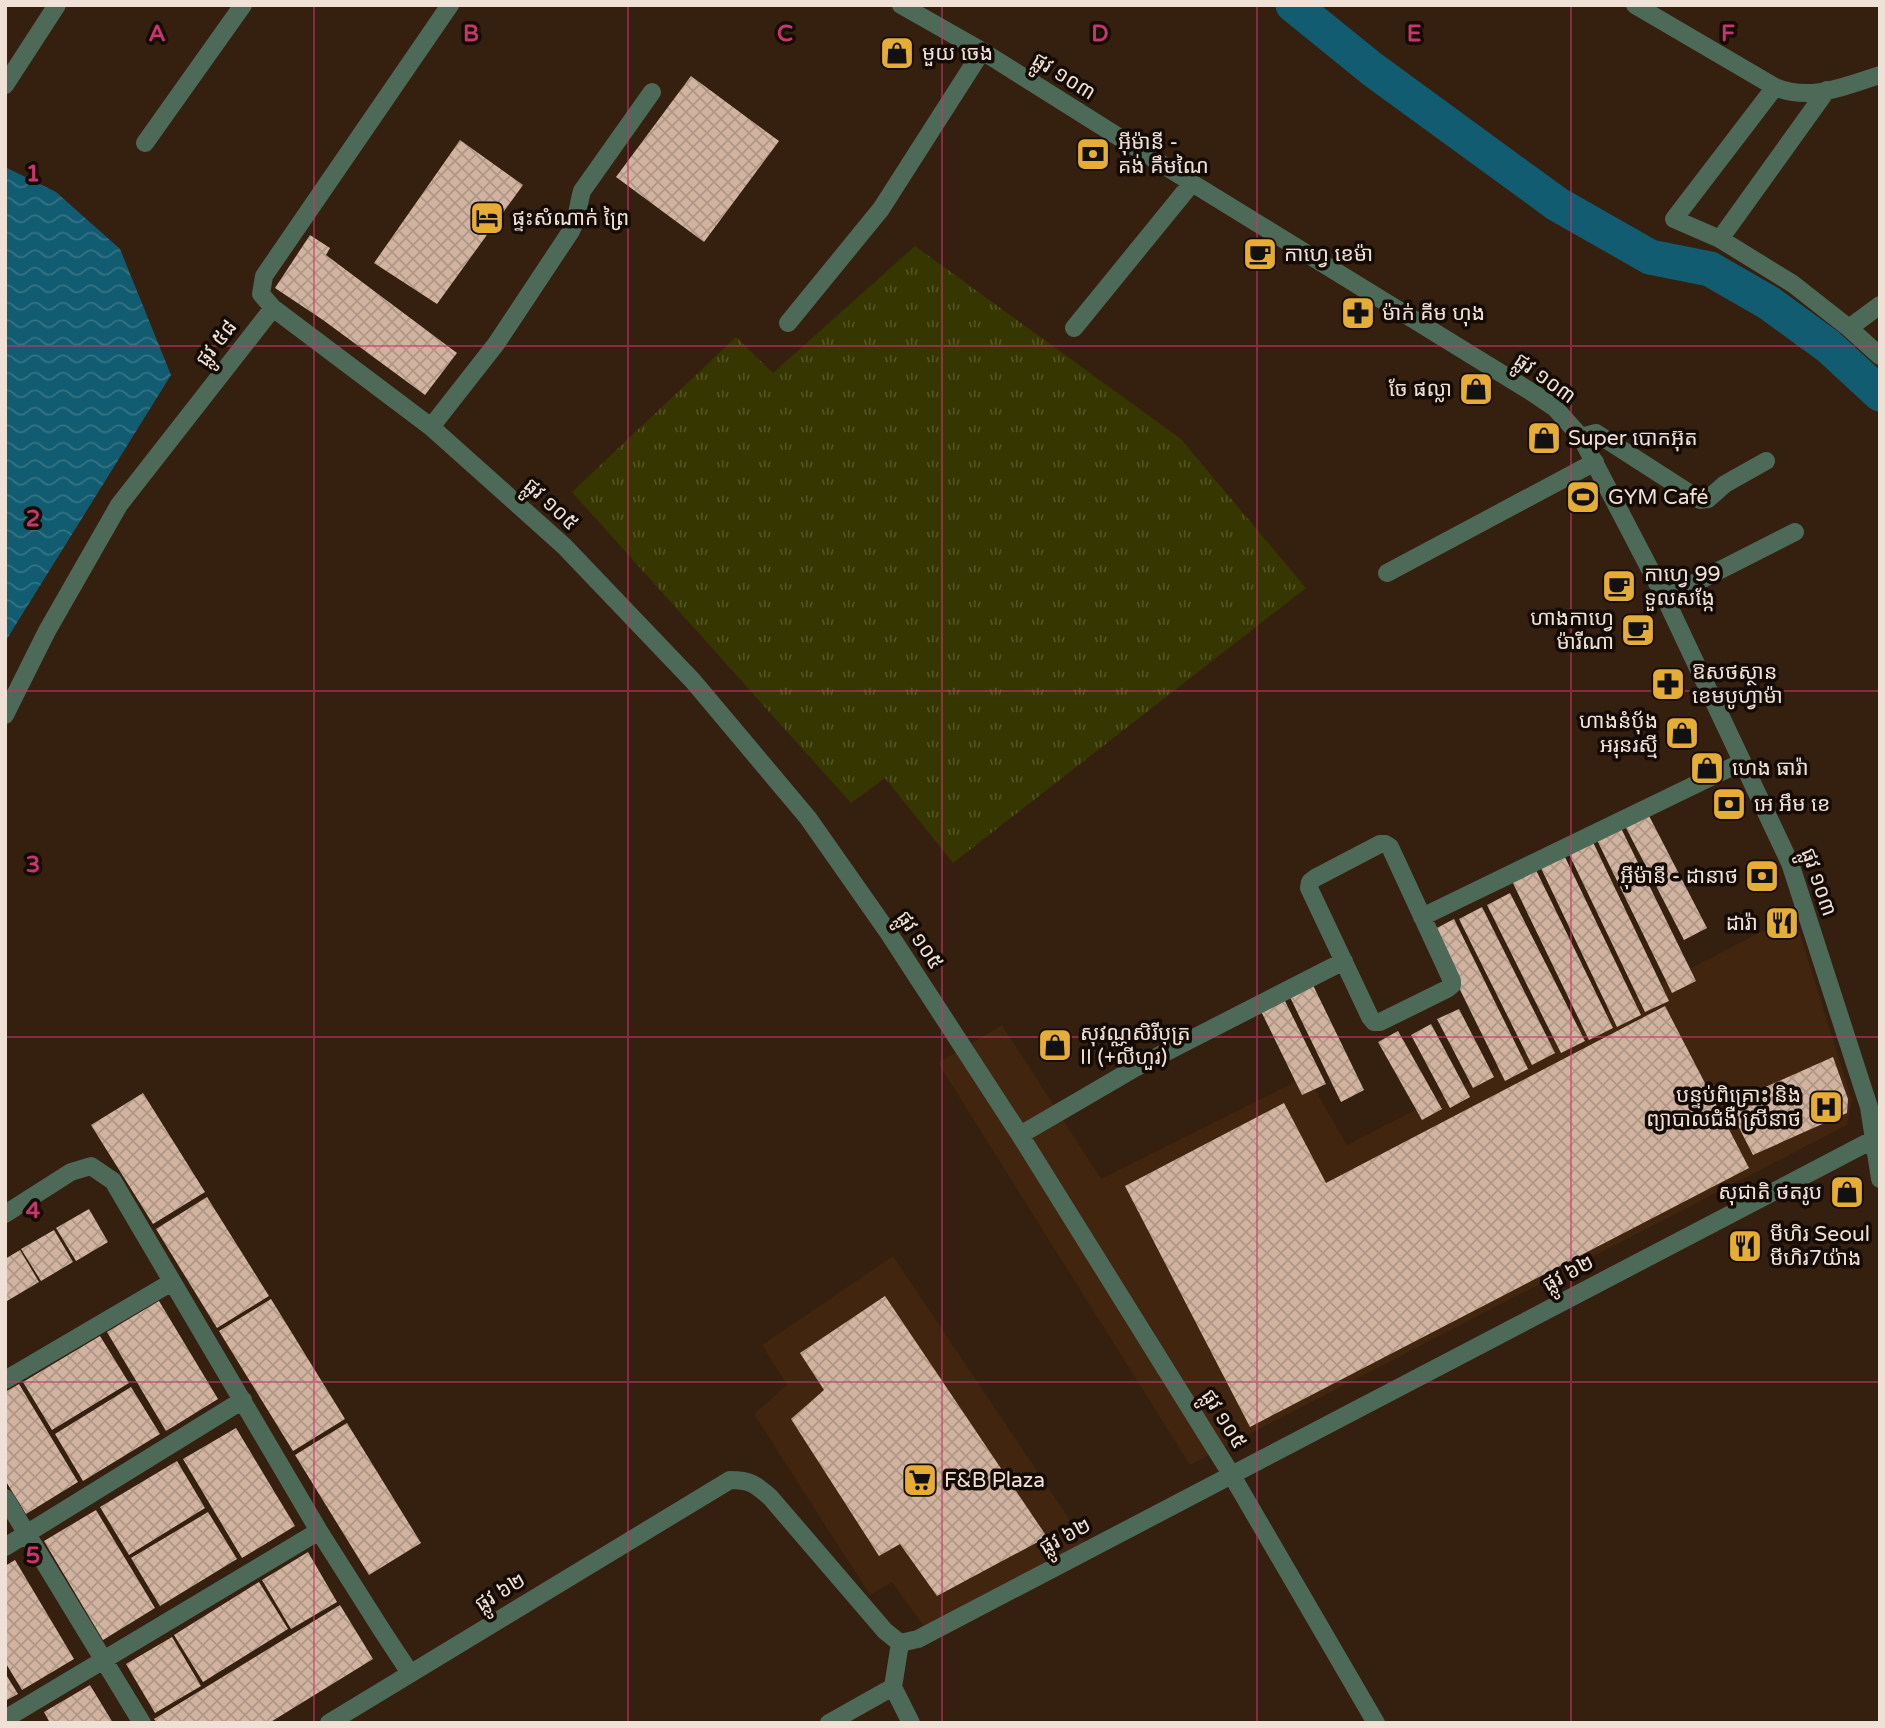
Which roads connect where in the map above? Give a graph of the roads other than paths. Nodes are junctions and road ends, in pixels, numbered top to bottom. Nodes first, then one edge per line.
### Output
1 (57, 5) edge
2 (243, 5) edge
3 (450, 5) edge
4 (901, 5) edge
5 (1634, 5) edge
6 (982, 51) junction
7 (1880, 75) edge
8 (5, 85) edge
9 (1775, 87) junction
10 (1828, 90) junction
11 (652, 92) dead end
12 (145, 143) dead end
13 (1192, 183) junction
14 (1720, 239) junction
15 (1880, 305) edge
16 (273, 308) junction
17 (788, 323) dead end
18 (1074, 328) dead end
19 (1849, 328) junction
20 (1880, 356) edge
21 (431, 427) junction
22 (1581, 437) junction
23 (1766, 461) dead end
24 (1595, 462) junction
25 (1795, 532) dead end
26 (1387, 573) dead end
27 (1665, 598) junction
28 (5, 715) edge
29 (1742, 762) junction
30 (1422, 917) junction
31 (1344, 961) junction
32 (1020, 1135) junction
33 (1876, 1138) edge
34 (1880, 1178) edge
35 (5, 1214) edge
36 (172, 1282) junction
37 (5, 1380) edge
38 (243, 1400) junction
39 (1231, 1475) junction
40 (5, 1498) edge
41 (319, 1531) junction
42 (27, 1534) junction
43 (5, 1547) edge
44 (900, 1643) junction
45 (104, 1660) junction
46 (410, 1673) junction
47 (893, 1687) junction
48 (5, 1719) edge
49 (338, 1720) edge
50 (142, 1723) edge
51 (829, 1723) edge
52 (911, 1723) edge
53 (1376, 1723) edge

1 - 8 street
2 - 12 street
3 - 16 street
4 - 6 street, ផ្លូវ ១០៣
5 - 9 street
6 - 13 street, ផ្លូវ ១០៣
6 - 17 street
7 - 10 street
9 - 10 street
9 - 14 street
10 - 14 street
11 - 21 street
13 - 18 street
13 - 22 street, ផ្លូវ ១០៣
14 - 19 street
15 - 19 street
16 - 21 street, ផ្លូវ ១០៥
16 - 28 street, ផ្លូវ ៥៨
19 - 20 street
21 - 32 street, ផ្លូវ ១០៥
22 - 23 street
22 - 24 street, ផ្លូវ ១០៣
24 - 26 street
24 - 27 street, ផ្លូវ ១០៣
25 - 27 street
27 - 29 street, ផ្លូវ ១០៣
29 - 30 street
29 - 33 street, ផ្លូវ ១០៣
30 - 31 street
30 - 31 street
31 - 32 street
32 - 39 street, ផ្លូវ ១០៥
33 - 34 street, ផ្លូវ ១០៣
33 - 39 street, ផ្លូវ ៦២
35 - 36 street
36 - 37 street
36 - 38 street
38 - 41 street
38 - 42 street
39 - 44 street, ផ្លូវ ៦២
39 - 53 street, ផ្លូវ ១០៥
40 - 42 street
41 - 45 street
41 - 46 street
42 - 43 street
42 - 45 street
44 - 46 street, ផ្លូវ ៦២
44 - 47 street
45 - 48 street
45 - 50 street
46 - 49 street, ផ្លូវ ៦២
47 - 51 street
47 - 52 street

